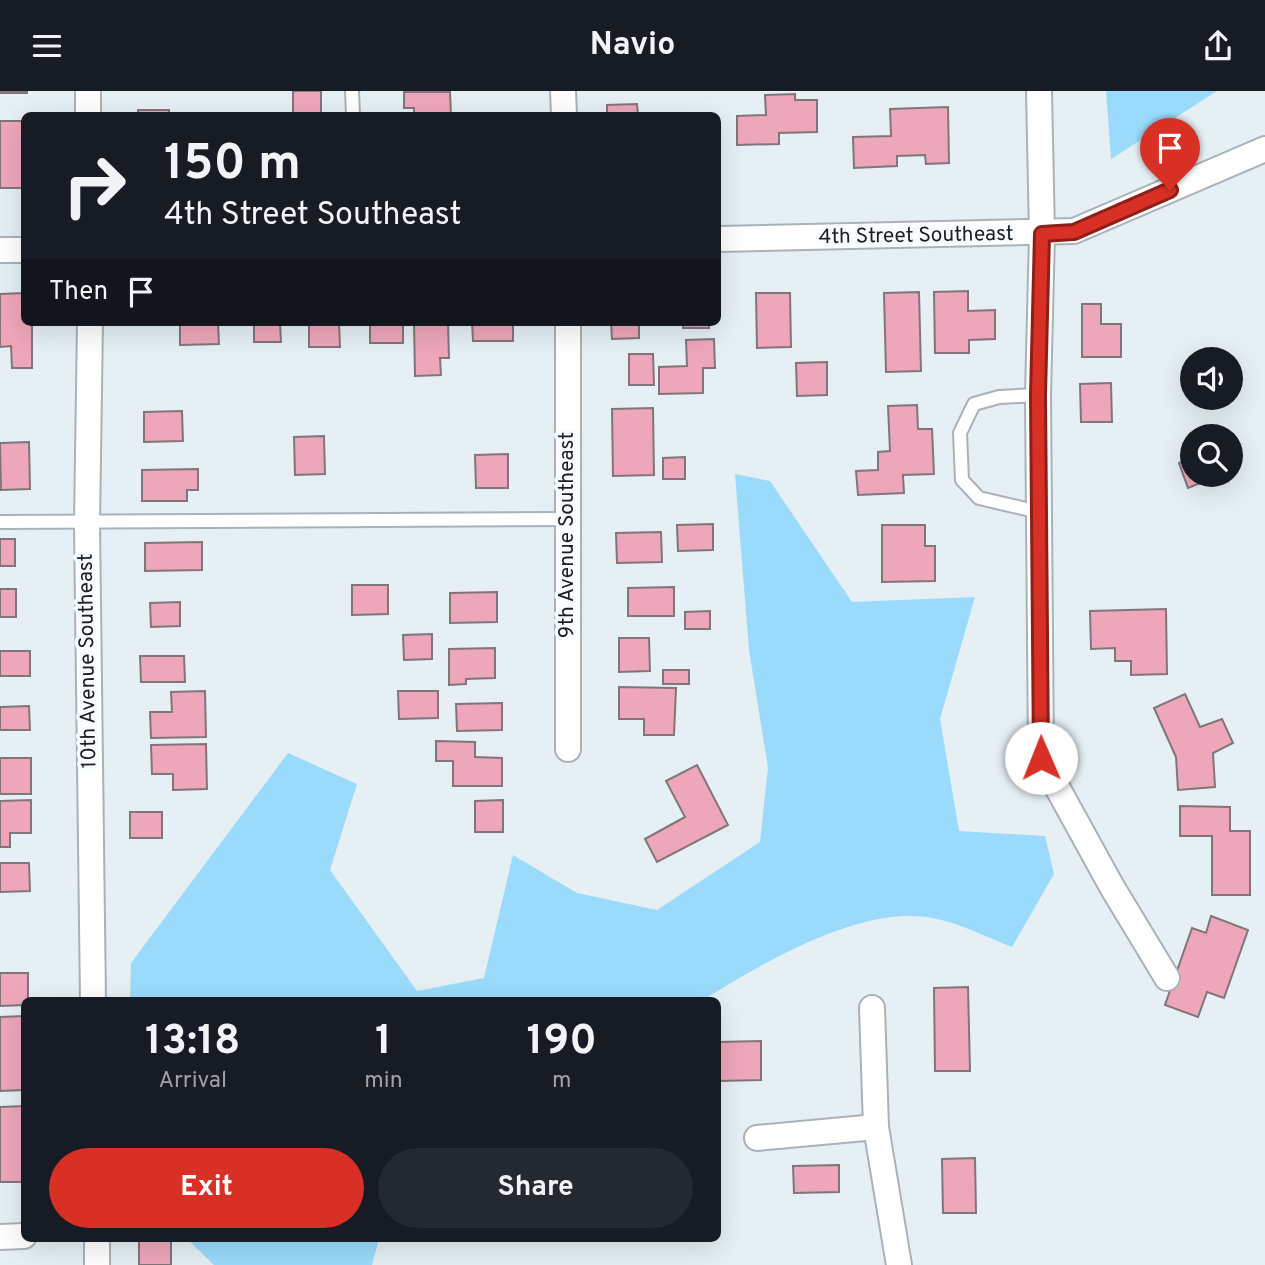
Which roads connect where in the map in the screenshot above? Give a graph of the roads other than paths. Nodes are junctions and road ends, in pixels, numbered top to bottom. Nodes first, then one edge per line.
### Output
1 (88, 91) edge
2 (352, 91) edge
3 (563, 91) edge
4 (1039, 91) edge
5 (88, 112) edge
6 (353, 112) edge
7 (564, 112) edge
8 (1265, 149) edge
9 (1042, 234) junction
10 (721, 239) edge
11 (0, 250) edge
12 (21, 250) edge
13 (90, 326) edge
14 (568, 326) edge
15 (1038, 395) junction
16 (1039, 512) junction
17 (567, 519) junction
18 (0, 522) edge
19 (87, 524) junction
20 (568, 748) dead end
21 (1167, 978) dead end
22 (93, 997) edge
23 (872, 1008) dead end
24 (876, 1127) junction
25 (757, 1137) dead end
26 (21, 1236) edge
27 (0, 1237) edge
28 (97, 1242) edge
29 (97, 1265) edge
30 (899, 1265) edge

1 - 5 street
2 - 6 lane
3 - 7 street
4 - 9 street
8 - 9 street, 4th Street Southeast
9 - 10 street, 4th Street Southeast
9 - 15 street
11 - 12 street
13 - 19 street, 10th Avenue Southeast
14 - 17 street, 9th Avenue Southeast
15 - 16 street
15 - 16 lane
16 - 21 street
17 - 19 lane
17 - 20 street, 9th Avenue Southeast
18 - 19 lane
19 - 22 street, 10th Avenue Southeast
23 - 24 street
24 - 25 street
24 - 30 street
26 - 27 street
28 - 29 street

